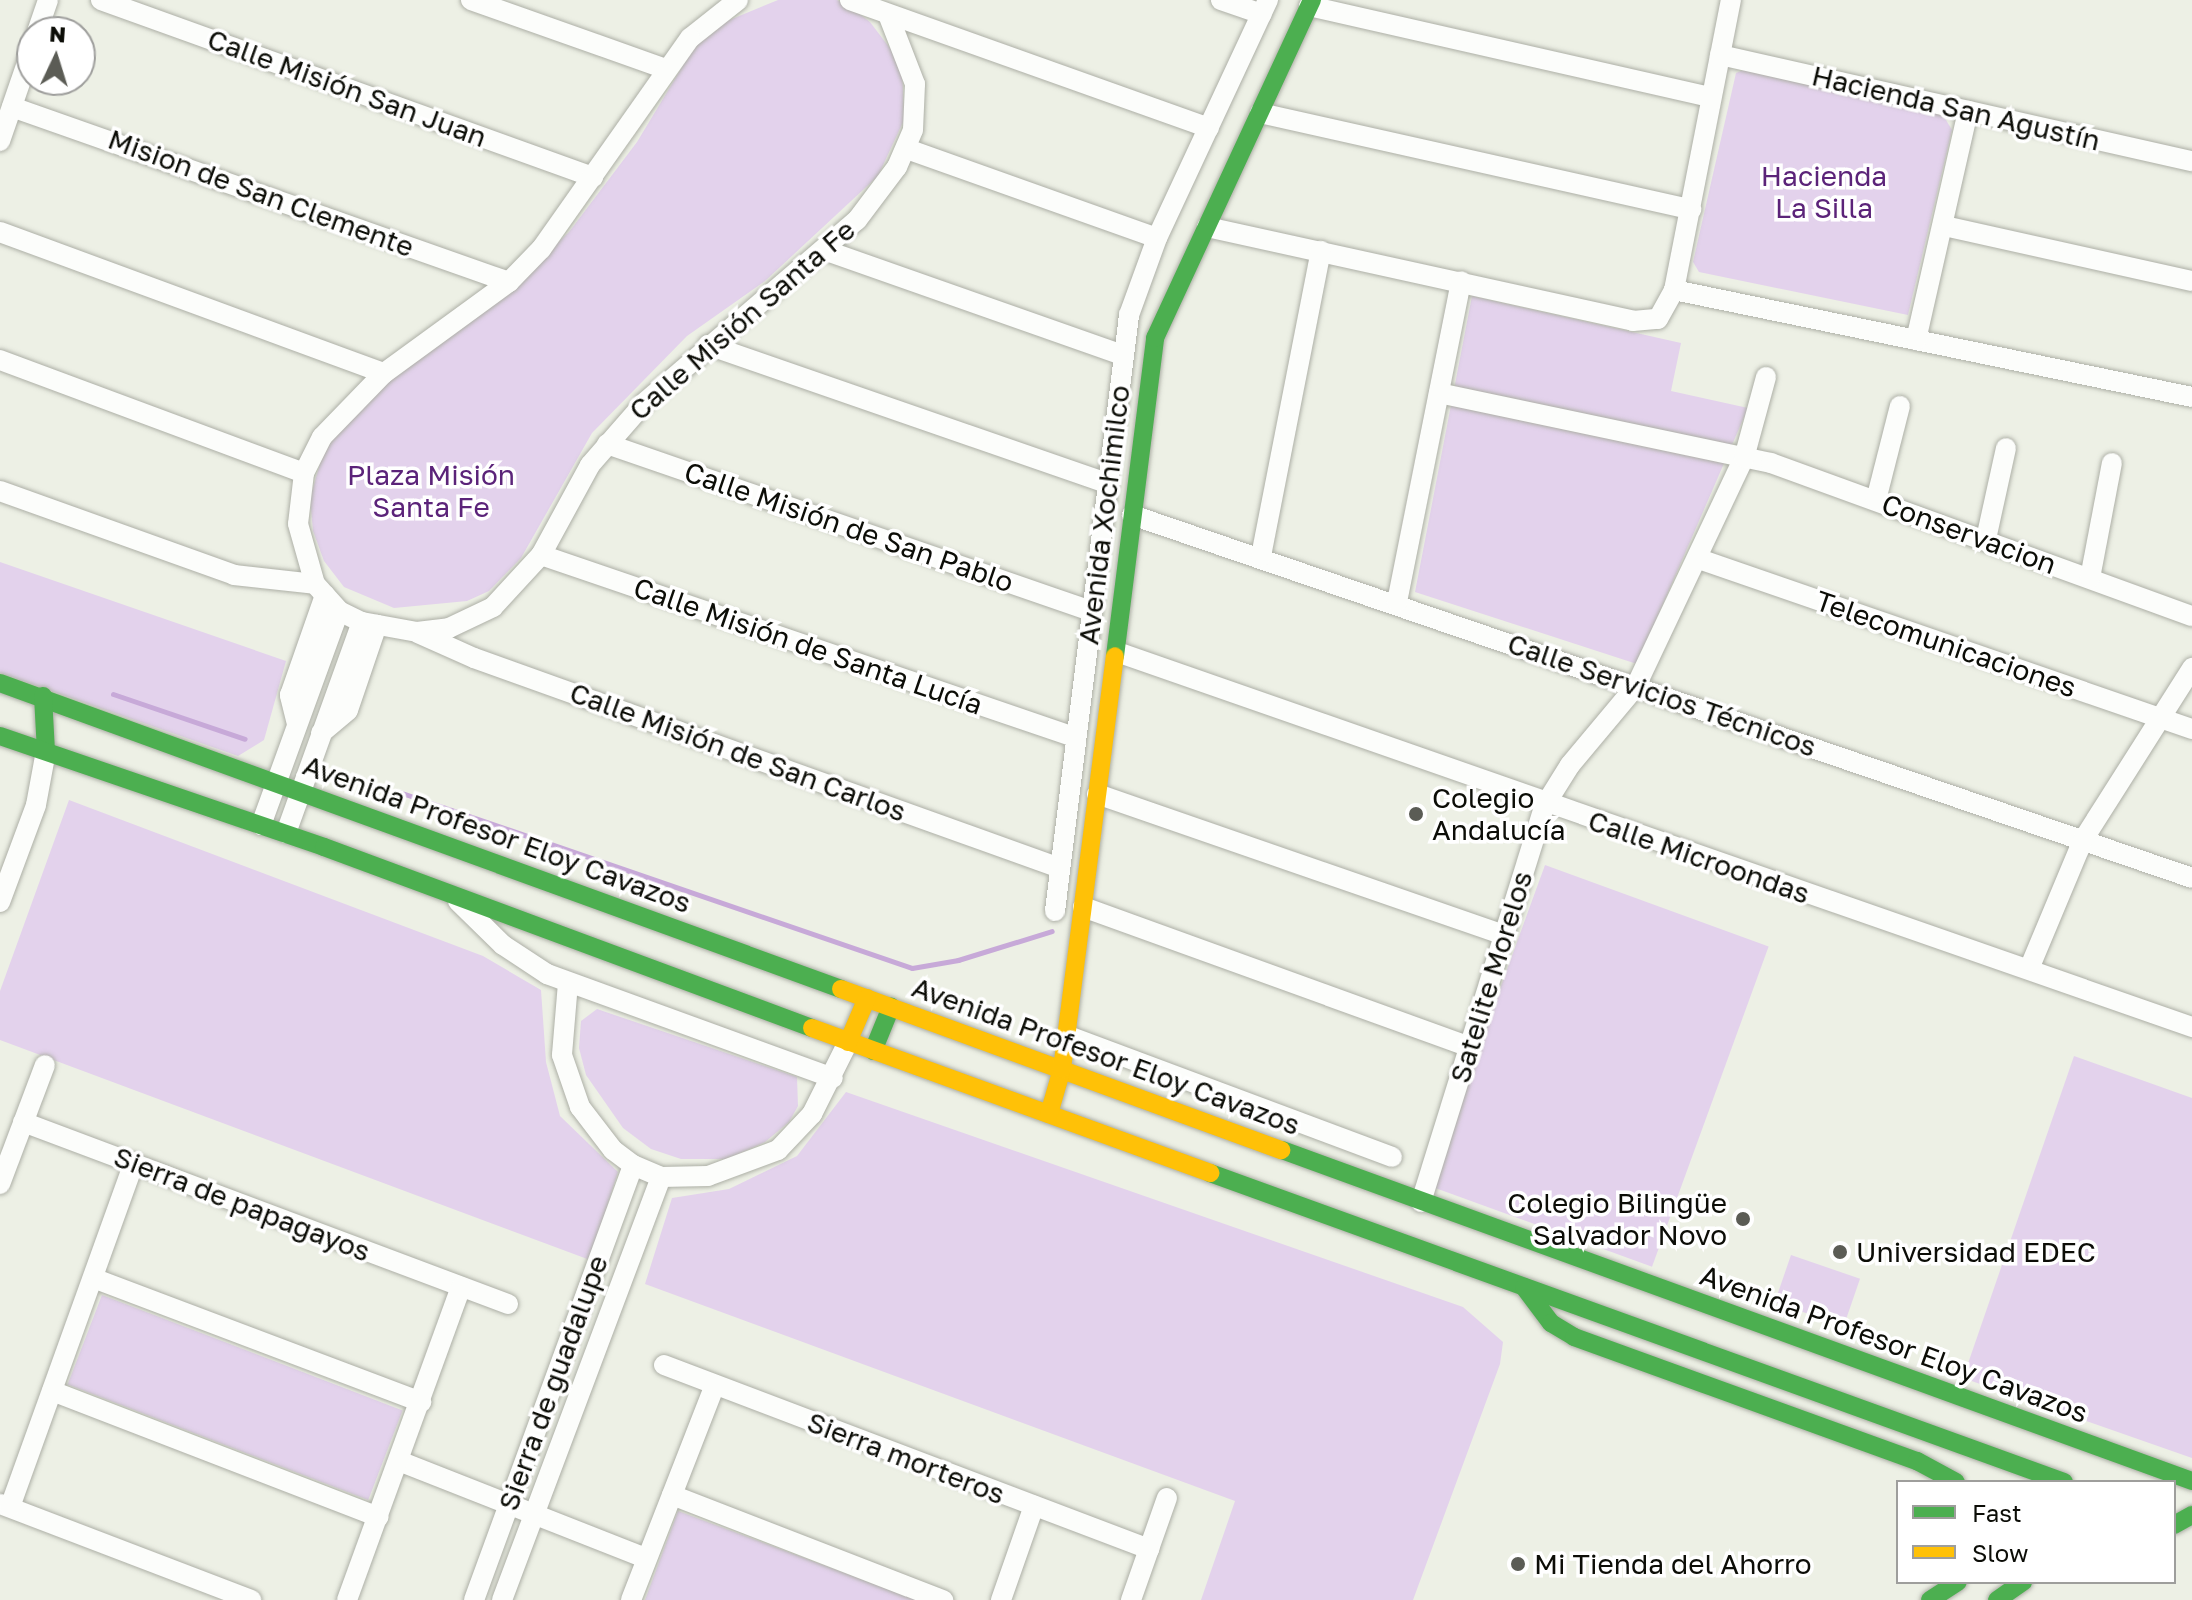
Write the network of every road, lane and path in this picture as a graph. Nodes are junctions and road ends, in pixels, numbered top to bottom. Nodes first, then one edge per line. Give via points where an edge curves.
1 (101, 0) edge
2 (471, 0) edge
3 (738, 0) edge
4 (850, 0) edge
5 (1221, 0) edge
6 (1731, 0) edge
7 (1310, 3) edge
8 (1265, 7) edge
9 (889, 17) junction
10 (1720, 55) junction
11 (666, 69) junction
12 (16, 95) edge
13 (1710, 97) junction
14 (12, 107) junction
15 (1968, 111) junction
16 (1260, 113) junction
17 (1209, 128) junction
18 (0, 141) edge
19 (907, 149) junction
20 (2192, 161) edge
21 (593, 177) junction
22 (1691, 209) junction
23 (1944, 226) junction
24 (1207, 227) junction
25 (0, 232) edge
26 (1157, 238) junction
27 (827, 251) junction
28 (1321, 251) junction
29 (1461, 281) junction
30 (2192, 281) edge
31 (509, 282) junction
32 (1674, 290) junction
33 (1916, 340) junction
34 (708, 345) junction
35 (1123, 355) junction
36 (0, 360) edge
37 (384, 373) junction
38 (1766, 377) dead end
39 (1439, 393) junction
40 (2192, 397) edge
41 (1900, 406) dead end
42 (607, 444) junction
43 (2006, 448) dead end
44 (1744, 458) junction
45 (2112, 463) dead end
46 (304, 473) junction
47 (1109, 484) junction
48 (0, 491) edge
49 (1876, 500) junction
50 (1132, 515) junction
51 (1986, 539) junction
52 (541, 555) junction
53 (1261, 556) junction
54 (1699, 559) junction
55 (2090, 578) junction
56 (320, 590) junction
57 (1397, 602) junction
58 (339, 611) junction
59 (1091, 611) junction
60 (2192, 616) edge
61 (369, 624) junction
62 (417, 632) junction
63 (1117, 652) junction
64 (2192, 668) edge
65 (0, 683) edge
66 (1636, 686) junction
67 (43, 696) junction
68 (2160, 718) junction
69 (297, 724) junction
70 (2192, 729) edge
71 (0, 736) edge
72 (1074, 737) junction
73 (46, 751) junction
74 (74, 761) junction
75 (277, 784) junction
76 (41, 788) junction
77 (299, 792) junction
78 (1097, 794) junction
79 (1545, 805) junction
80 (261, 825) junction
81 (286, 833) junction
82 (2083, 840) junction
83 (1060, 868) junction
84 (2192, 878) edge
85 (450, 894) junction
86 (0, 902) edge
87 (1083, 907) junction
88 (1055, 911) dead end
89 (1505, 935) junction
90 (2029, 969) junction
91 (568, 983) junction
92 (867, 998) junction
93 (891, 1007) junction
94 (2192, 1027) edge
95 (1066, 1035) junction
96 (848, 1042) junction
97 (1470, 1047) junction
98 (873, 1051) junction
99 (45, 1065) dead end
100 (1062, 1069) junction
101 (833, 1078) junction
102 (1049, 1114) junction
103 (23, 1122) junction
104 (1392, 1157) dead end
105 (134, 1163) junction
106 (633, 1165) junction
107 (661, 1177) junction
108 (0, 1184) edge
109 (1421, 1202) junction
110 (93, 1278) junction
111 (461, 1287) junction
112 (1524, 1287) junction
113 (508, 1304) dead end
114 (664, 1365) dead end
115 (715, 1385) junction
116 (52, 1391) junction
117 (421, 1402) junction
118 (1861, 1441) junction
119 (1952, 1441) junction
120 (399, 1461) junction
121 (1951, 1480) edge
122 (2059, 1480) edge
123 (2192, 1481) edge
124 (672, 1495) junction
125 (1167, 1498) dead end
126 (508, 1505) junction
127 (5, 1506) edge
128 (1034, 1506) junction
129 (534, 1514) junction
130 (378, 1517) junction
131 (1149, 1549) junction
132 (645, 1558) junction
133 (2020, 1584) edge
134 (251, 1600) edge
135 (347, 1600) edge
136 (474, 1600) edge
137 (502, 1600) edge
138 (631, 1600) edge
139 (943, 1600) edge
140 (1001, 1600) edge
141 (1131, 1600) edge
142 (1997, 1600) edge

1 - 21 street, Calle Misión San Juan
2 - 11 street
3 - 11 street, Calle Misión Santa Fe via 700,28
4 - 9 street
5 - 8 street
6 - 10 street
7 - 13 street
7 - 16 main road, Avenida Xochimilco
8 - 17 street
9 - 17 street
9 - 19 street, Calle Misión Santa Fe via 915,84
10 - 13 street
10 - 15 street, Hacienda San Agustín
11 - 21 street, Calle Misión Santa Fe
12 - 14 street
13 - 22 street
14 - 18 street
14 - 31 street, Mision de San Clemente
15 - 20 street, Hacienda San Agustín
15 - 23 street
16 - 22 street
16 - 24 main road, Avenida Xochimilco
17 - 26 street
19 - 26 street
19 - 27 street, Calle Misión Santa Fe via 879,195
21 - 31 street, Calle Misión Santa Fe via 541,249
22 - 32 street
23 - 30 street
23 - 33 street
24 - 28 street
24 - 50 main road, Avenida Xochimilco via 1155,338
25 - 37 street
26 - 35 street via 1132,301
27 - 34 street, Calle Misión Santa Fe
27 - 35 street
28 - 29 street
28 - 53 street
29 - 32 street via 1633,321 1658,319
29 - 39 street
31 - 37 street, Calle Misión Santa Fe
32 - 33 street
33 - 40 street
34 - 42 street, Calle Misión Santa Fe
34 - 47 street
35 - 47 street
36 - 46 street
37 - 46 street, Calle Misión Santa Fe via 344,410
38 - 44 street, Satelite Morelos
39 - 44 street, Conservacion
39 - 57 street
41 - 49 street
42 - 52 street, Calle Misión Santa Fe via 568,501
42 - 59 street, Calle Misión de San Pablo
43 - 51 street
44 - 49 street, Conservacion
44 - 54 street, Satelite Morelos
45 - 55 street
46 - 56 street, Calle Misión Santa Fe via 298,524
47 - 59 street
48 - 56 street via 234,575
49 - 51 street, Conservacion
50 - 53 street, Calle Servicios Técnicos
50 - 63 main road, Avenida Xochimilco
51 - 55 street, Conservacion
52 - 62 street, Calle Misión Santa Fe via 493,607 449,628
52 - 72 street, Calle Misión de Santa Lucía
53 - 57 street, Calle Servicios Técnicos
54 - 66 street, Satelite Morelos
54 - 68 street, Telecomunicaciones
55 - 60 street, Conservacion
56 - 58 street, Calle Misión Santa Fe
56 - 69 street via 290,695
57 - 66 street, Calle Servicios Técnicos
58 - 61 street, Calle Misión Santa Fe
58 - 69 street
59 - 72 street
61 - 62 street, Calle Misión Santa Fe
61 - 77 street
62 - 83 street, Calle Misión de San Carlos via 474,658
63 - 78 main road, Avenida Xochimilco
63 - 79 street, Calle Microondas
64 - 68 street
65 - 67 main road, Avenida Profesor Eloy Cavazos
66 - 79 street, Satelite Morelos via 1570,765
66 - 82 street, Calle Servicios Técnicos
67 - 73 main road
67 - 75 main road, Avenida Profesor Eloy Cavazos
68 - 70 street, Telecomunicaciones
68 - 82 street
69 - 75 street
71 - 73 main road
72 - 83 street
73 - 74 main road
73 - 76 street
74 - 76 street
74 - 80 main road
75 - 77 main road, Avenida Profesor Eloy Cavazos
75 - 80 street
76 - 86 street
77 - 81 street
77 - 92 main road, Avenida Profesor Eloy Cavazos
78 - 87 main road, Avenida Xochimilco
78 - 89 street
79 - 89 street, Satelite Morelos
79 - 90 street, Calle Microondas
80 - 81 main road
81 - 85 main road
82 - 84 street, Calle Servicios Técnicos
82 - 90 street
83 - 88 street
85 - 91 street via 503,945
85 - 96 main road
87 - 95 main road, Avenida Xochimilco
87 - 97 street
89 - 97 street, Satelite Morelos
90 - 94 street, Calle Microondas
91 - 101 street
91 - 106 street via 562,1055 568,1082 595,1131
92 - 93 main road, Avenida Profesor Eloy Cavazos
92 - 96 main road
93 - 98 main road
93 - 100 main road, Avenida Profesor Eloy Cavazos
95 - 100 main road, Avenida Xochimilco
95 - 104 street
96 - 98 main road
96 - 101 street
97 - 109 street, Satelite Morelos
98 - 102 main road
99 - 103 street
100 - 102 main road, Avenida Xochimilco
100 - 109 main road, Avenida Profesor Eloy Cavazos
101 - 107 street via 812,1114 778,1150 708,1176
102 - 112 main road
103 - 105 street, Sierra de papagayos
103 - 108 street
105 - 110 street
105 - 111 street, Sierra de papagayos
106 - 107 street
106 - 126 street, Sierra de guadalupe
107 - 129 street, Sierra de guadalupe
109 - 123 main road, Avenida Profesor Eloy Cavazos
110 - 116 street
110 - 117 street
111 - 113 street, Sierra de papagayos
111 - 117 street
112 - 118 main road via 1551,1323 1574,1337
112 - 119 main road
114 - 115 street, Sierra morteros
115 - 124 street
115 - 128 street, Sierra morteros
116 - 127 street
116 - 130 street
117 - 120 street
118 - 119 main road
118 - 121 main road
119 - 122 main road
120 - 126 street
120 - 130 street
124 - 132 street
124 - 139 street
125 - 131 street
126 - 129 street
126 - 136 street, Sierra de guadalupe
127 - 134 street
128 - 131 street, Sierra morteros
128 - 140 street
129 - 132 street
129 - 137 street, Sierra de guadalupe
130 - 135 street
131 - 141 street
132 - 138 street
133 - 142 main road

